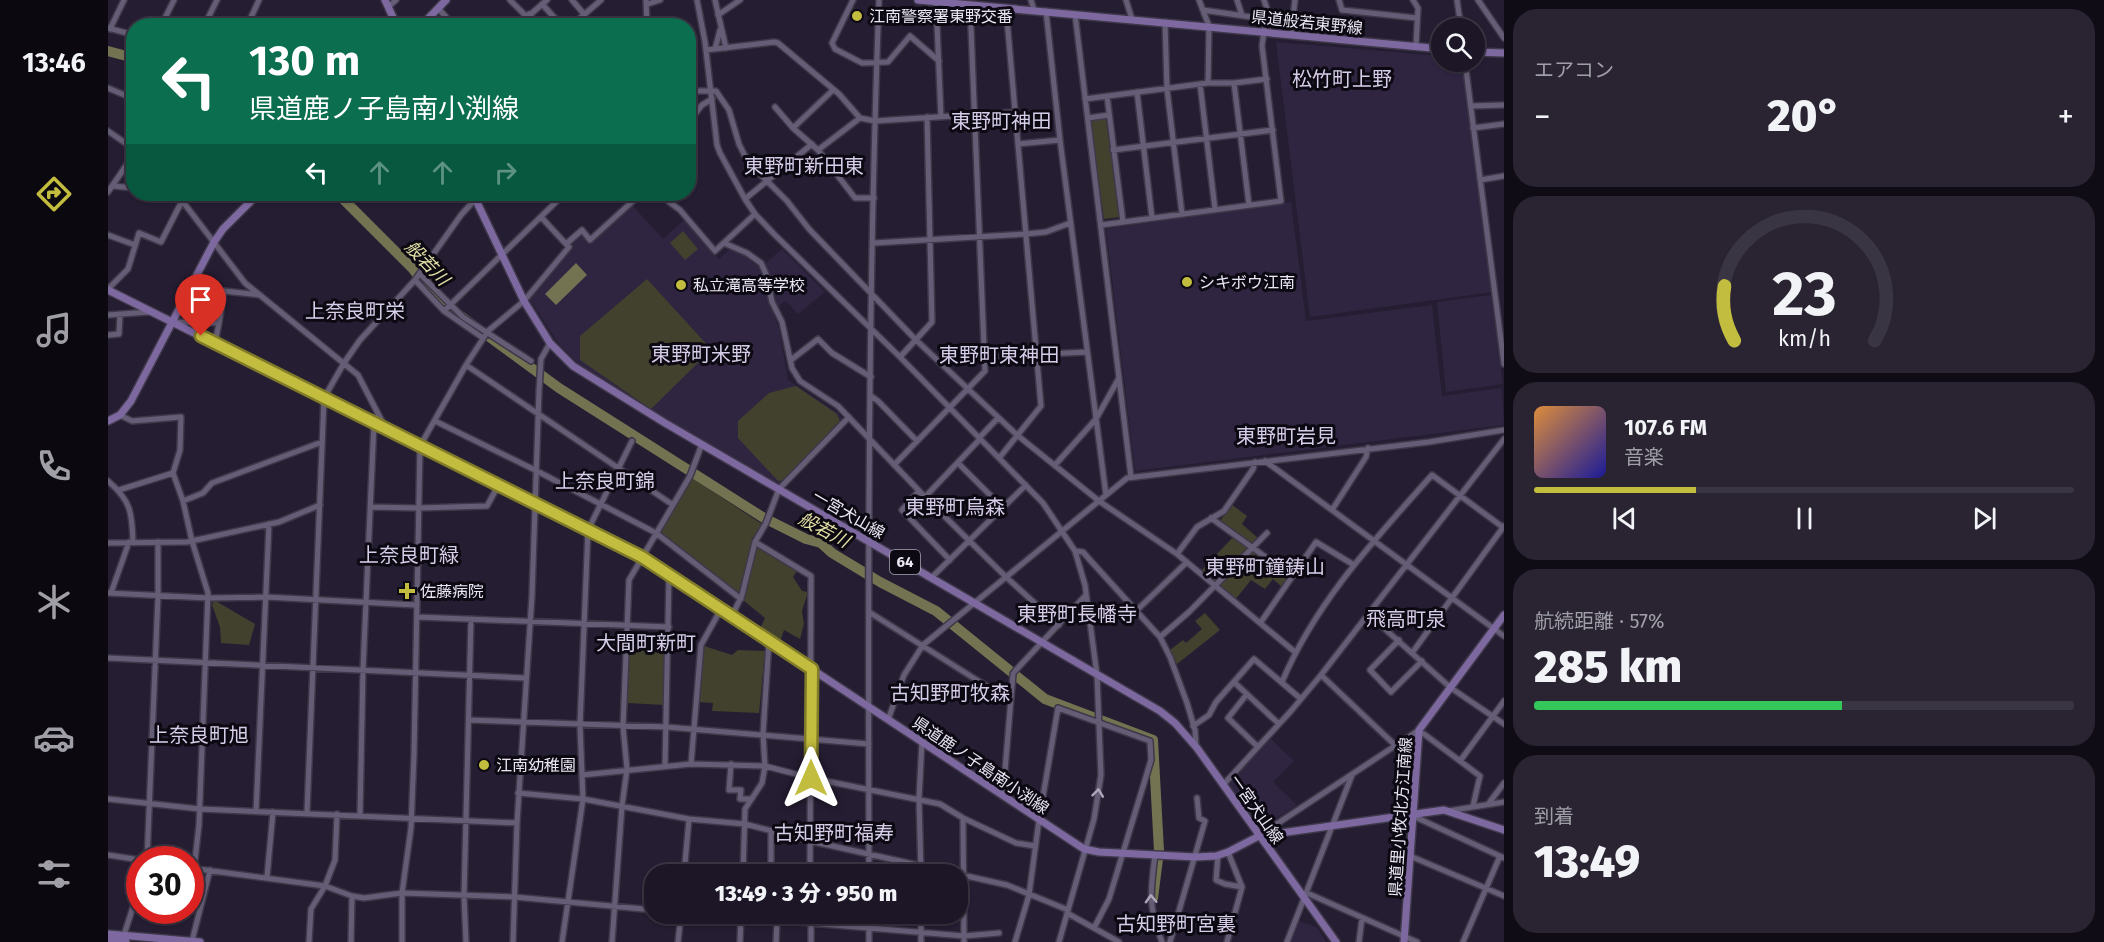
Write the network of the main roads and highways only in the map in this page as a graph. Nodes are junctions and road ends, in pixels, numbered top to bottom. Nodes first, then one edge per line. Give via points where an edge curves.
1 (446, 0) edge
2 (918, 0) edge
3 (936, 2) edge
4 (387, 4) edge
5 (1001, 5) edge
6 (393, 18) edge
7 (429, 18) edge
8 (1431, 48) edge
9 (1485, 53) edge
10 (1504, 54) edge
11 (249, 201) edge
12 (479, 201) edge
13 (108, 289) edge
14 (172, 322) junction
15 (108, 422) edge
16 (1504, 615) edge
17 (1413, 815) junction
18 (1504, 830) edge
19 (1259, 836) junction
20 (108, 934) edge
21 (1405, 939) edge
22 (108, 940) edge
23 (123, 940) edge
24 (192, 941) edge
25 (200, 942) edge
26 (1336, 942) edge

1 - 7 main road
2 - 3 main road, 県道般若東野線
3 - 5 main road, 県道般若東野線
4 - 6 main road
5 - 8 main road, 県道般若東野線
9 - 10 main road
11 - 14 main road via 214,242
12 - 19 main road, 一宮犬山線 / 64 via 524,301 550,343 573,366 1160,711 1197,748
13 - 14 main road, 県道鹿ノ子島南小渕線
14 - 15 main road via 131,400 120,415
14 - 19 main road, 県道鹿ノ子島南小渕線 via 642,557 1084,849 1195,857 1228,852
16 - 17 main road, 県道里小牧北方江南線 via 1419,731
17 - 18 main road, 県道鹿ノ子島南小渕線 via 1448,811
17 - 19 main road, 県道鹿ノ子島南小渕線
17 - 21 main road, 県道里小牧北方江南線
19 - 26 main road, 一宮犬山線 / 64
20 - 23 main road
22 - 23 main road
23 - 24 main road
24 - 25 main road

